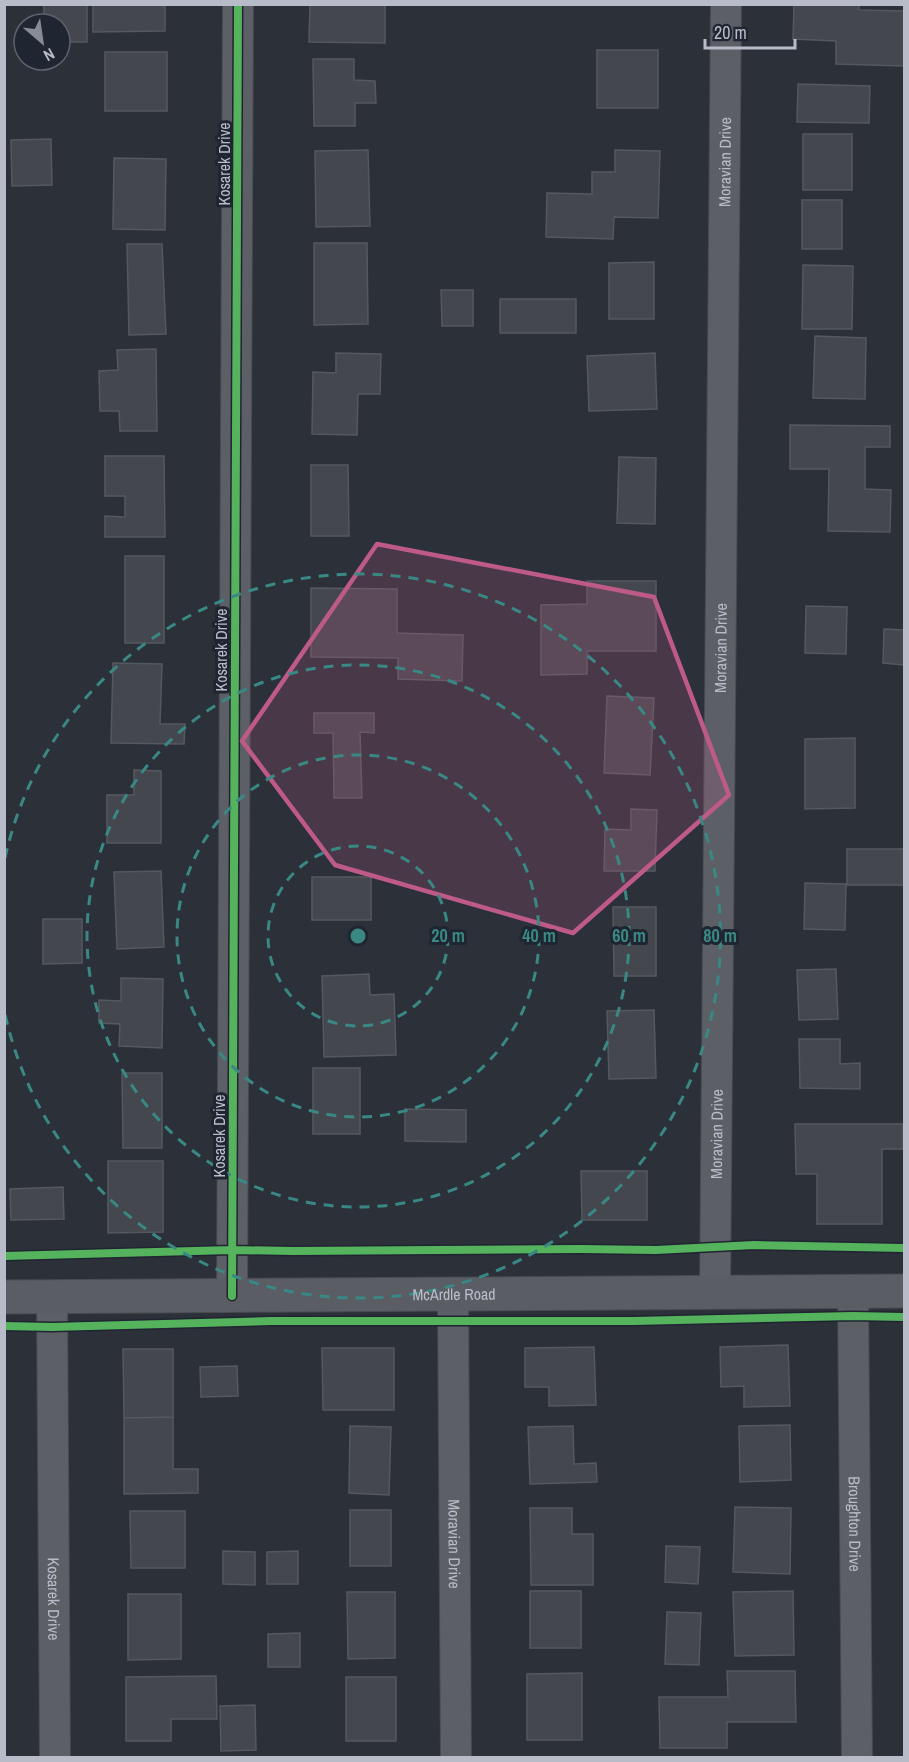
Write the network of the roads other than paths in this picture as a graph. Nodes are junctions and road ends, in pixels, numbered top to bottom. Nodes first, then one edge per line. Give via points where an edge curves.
1 (238, 4) edge
2 (726, 4) edge
3 (853, 1292) junction
4 (904, 1292) edge
5 (715, 1293) junction
6 (453, 1294) junction
7 (232, 1296) junction
8 (4, 1297) edge
9 (52, 1297) junction
10 (55, 1758) edge
11 (456, 1758) edge
12 (857, 1758) edge

1 - 7 street, Kosarek Drive
2 - 5 street, Moravian Drive
3 - 4 main road, McArdle Road
3 - 5 main road, McArdle Road
3 - 12 street, Broughton Drive
5 - 6 main road, McArdle Road
6 - 7 main road, McArdle Road
6 - 11 street, Moravian Drive
7 - 9 main road, McArdle Road
8 - 9 main road, McArdle Road
9 - 10 street, Kosarek Drive

